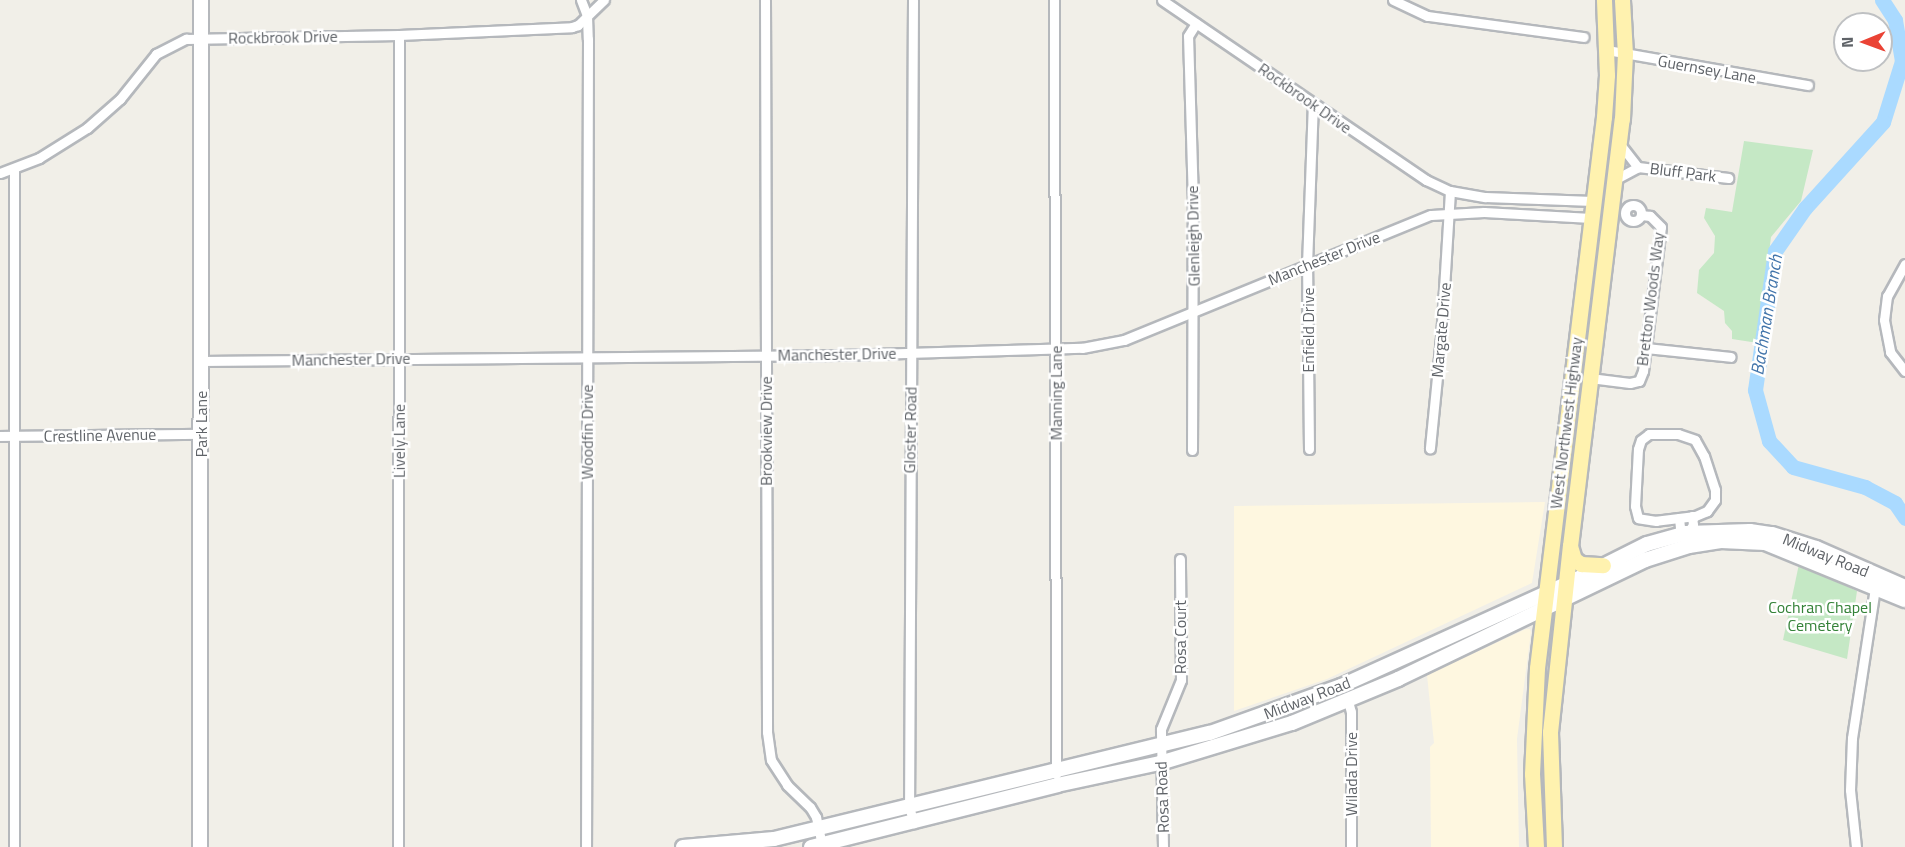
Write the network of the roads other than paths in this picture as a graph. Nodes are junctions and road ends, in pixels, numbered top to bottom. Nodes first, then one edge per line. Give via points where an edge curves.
1 (201, 0) edge
2 (580, 0) edge
3 (604, 0) edge
4 (765, 0) edge
5 (913, 0) edge
6 (1054, 0) edge
7 (1162, 0) edge
8 (1394, 0) edge
9 (1604, 0) edge
10 (1622, 0) edge
11 (587, 16) junction
12 (1196, 23) junction
13 (399, 35) junction
14 (1584, 37) dead end
15 (201, 38) junction
16 (1607, 50) junction
17 (1626, 54) junction
18 (1808, 85) dead end
19 (1313, 103) junction
20 (1619, 142) junction
21 (1638, 167) junction
22 (14, 169) junction
23 (0, 173) edge
24 (1728, 178) dead end
25 (1614, 180) junction
26 (1450, 191) junction
27 (1593, 201) junction
28 (1448, 212) junction
29 (1618, 212) junction
30 (1591, 218) junction
31 (1905, 264) edge
32 (1307, 265) junction
33 (1193, 312) junction
34 (1646, 348) junction
35 (1056, 350) junction
36 (912, 353) junction
37 (765, 355) junction
38 (587, 357) junction
39 (1731, 357) dead end
40 (399, 358) junction
41 (201, 361) junction
42 (1905, 371) edge
43 (1590, 378) junction
44 (201, 434) junction
45 (0, 436) edge
46 (14, 436) junction
47 (1430, 448) dead end
48 (1309, 449) dead end
49 (1192, 450) dead end
50 (1692, 516) junction
51 (1679, 518) junction
52 (1688, 539) junction
53 (1570, 546) junction
54 (1180, 560) dead end
55 (1603, 565) junction
56 (1877, 582) junction
57 (1565, 584) junction
58 (1905, 587) edge
59 (1546, 591) junction
60 (1563, 599) junction
61 (1905, 600) edge
62 (1544, 608) junction
63 (1425, 648) junction
64 (1432, 663) junction
65 (1341, 686) junction
66 (1348, 701) junction
67 (1161, 747) junction
68 (1160, 763) junction
69 (1056, 770) junction
70 (1532, 774) junction
71 (1057, 785) junction
72 (909, 807) junction
73 (914, 823) junction
74 (817, 826) junction
75 (1552, 826) junction
76 (737, 845) edge
77 (816, 846) edge
78 (14, 847) edge
79 (200, 847) edge
80 (398, 847) edge
81 (586, 847) edge
82 (683, 847) edge
83 (1163, 847) edge
84 (1351, 847) edge
85 (1536, 847) edge
86 (1554, 847) edge
87 (1565, 847) edge
88 (1856, 847) edge

1 - 15 main road, Park Lane
2 - 11 street
3 - 11 street, Rockbrook Drive
4 - 37 street, Brookview Drive
5 - 36 street, Gloster Road
6 - 35 street, Manning Lane
7 - 12 street, Rockbrook Drive
8 - 14 street via 1428,16
9 - 16 main road, West Northwest Highway
10 - 17 main road, West Northwest Highway
11 - 13 street, Rockbrook Drive via 572,27
11 - 38 street, Woodfin Drive
12 - 19 street, Rockbrook Drive
12 - 33 street, Glenleigh Drive via 1188,36
13 - 15 street, Rockbrook Drive
13 - 40 street, Lively Lane
15 - 22 street, Rockbrook Drive via 166,47 148,62 120,99 87,128
15 - 41 main road, Park Lane
16 - 17 street, Guernsey Lane
16 - 27 main road, West Northwest Highway via 1605,117
17 - 18 street, Guernsey Lane
17 - 20 main road, West Northwest Highway
19 - 26 street, Rockbrook Drive via 1426,180
19 - 32 street, Enfield Drive
20 - 21 street, Bluff Park
20 - 25 main road, West Northwest Highway
21 - 24 street, Bluff Park
21 - 25 street, Bluff Park
22 - 23 street, Rockbrook Drive
22 - 46 street
25 - 29 main road, West Northwest Highway
26 - 27 street, Rockbrook Drive via 1485,197
26 - 28 street
27 - 29 main road
27 - 30 main road, West Northwest Highway
28 - 30 street
28 - 32 street, Manchester Drive via 1409,223
28 - 47 street, Margate Drive
29 - 30 main road
29 - 34 street, Bretton Woods Way via 1634,221 1641,215 1650,216 1661,227
29 - 43 main road, West Northwest Highway
30 - 59 main road, West Northwest Highway
31 - 42 street via 1887,297 1884,320 1890,352
32 - 33 street, Manchester Drive
32 - 48 street, Enfield Drive
33 - 35 street, Manchester Drive via 1124,340
33 - 49 street, Glenleigh Drive
34 - 39 street
34 - 43 street, Bretton Woods Way via 1640,381
35 - 36 street, Manchester Drive
35 - 69 street, Manning Lane
36 - 37 street, Manchester Drive
36 - 72 street, Gloster Road
37 - 38 street, Manchester Drive
37 - 74 street, Brookview Drive via 768,748 780,776 810,807
38 - 40 street, Manchester Drive
38 - 81 street, Woodfin Drive
40 - 41 street, Manchester Drive
40 - 80 street, Lively Lane
41 - 44 main road, Park Lane
43 - 53 main road, West Northwest Highway
44 - 46 street, Crestline Avenue
44 - 79 main road, Park Lane
45 - 46 street, Crestline Avenue
46 - 78 street
50 - 51 street
50 - 51 street via 1707,511 1715,495 1700,446 1689,436 1649,434 1638,449 1635,513 1643,521
50 - 52 street
51 - 52 street via 1680,528
52 - 55 main road, Midway Road via 1664,537
52 - 56 main road, Midway Road via 1765,543
52 - 60 main road, Midway Road
53 - 55 main road via 1574,559 1581,564
53 - 57 main road, West Northwest Highway
54 - 67 street, Rosa Court via 1181,680 1163,722
55 - 57 main road, Midway Road
56 - 58 main road, Midway Road
56 - 61 main road, Midway Road
56 - 88 street via 1852,738 1850,790
57 - 59 main road, Midway Road
57 - 60 main road, West Northwest Highway
59 - 62 main road, West Northwest Highway
59 - 63 main road, Midway Road
60 - 62 main road, Midway Road
60 - 75 main road, West Northwest Highway via 1550,732
62 - 64 main road, Midway Road
62 - 70 main road, West Northwest Highway via 1534,701
63 - 64 main road
63 - 65 main road, Midway Road
64 - 66 main road, Midway Road
65 - 66 main road
65 - 67 main road, Midway Road via 1257,718
66 - 68 main road, Midway Road via 1269,731
66 - 84 street, Wilada Drive
67 - 68 street, Rosa Road
67 - 69 main road, Midway Road
68 - 71 main road, Midway Road
68 - 83 street, Rosa Road
69 - 71 street, Manning Lane
69 - 72 main road, Midway Road
70 - 75 main road via 1540,779
70 - 85 main road, West Northwest Highway
71 - 73 main road, Midway Road
72 - 73 street, Gloster Road
72 - 74 main road, Midway Road
73 - 77 main road, Midway Road
74 - 76 main road, Midway Road
74 - 77 street, Brookview Drive
75 - 86 main road, West Northwest Highway
76 - 82 main road, Midway Road
86 - 87 street

